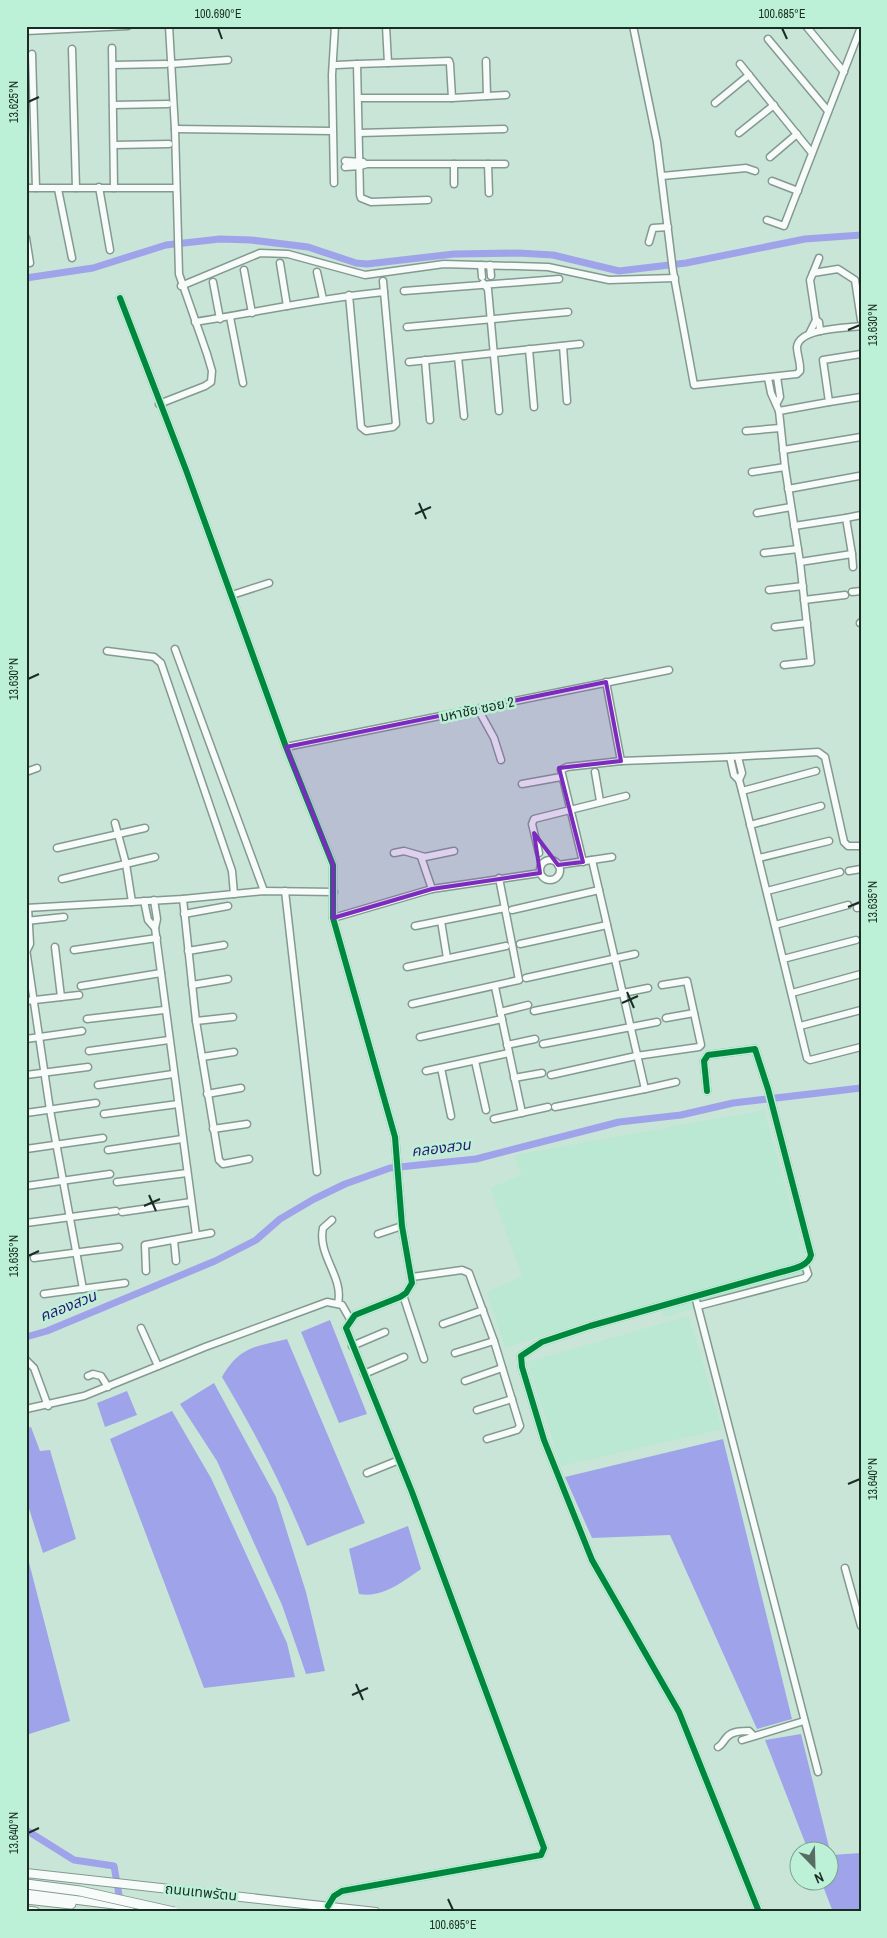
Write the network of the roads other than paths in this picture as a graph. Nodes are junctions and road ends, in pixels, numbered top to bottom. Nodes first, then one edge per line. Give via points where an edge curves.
1 (128, 26) edge
2 (169, 26) edge
3 (334, 26) edge
4 (386, 26) edge
5 (633, 26) edge
6 (806, 26) edge
7 (86, 27) edge
8 (860, 27) edge
9 (26, 31) edge
10 (768, 39) dead end
11 (112, 48) dead end
12 (72, 49) dead end
13 (32, 54) dead end
14 (228, 60) dead end
15 (486, 61) dead end
16 (388, 63) junction
17 (169, 64) junction
18 (358, 64) junction
19 (740, 64) dead end
20 (113, 65) junction
21 (338, 65) dead end
22 (844, 72) junction
23 (749, 75) junction
24 (506, 95) dead end
25 (487, 96) junction
26 (358, 98) junction
27 (452, 98) junction
28 (715, 103) dead end
29 (168, 104) dead end
30 (113, 105) junction
31 (774, 105) junction
32 (828, 111) junction
33 (175, 128) junction
34 (504, 129) dead end
35 (332, 131) junction
36 (359, 133) junction
37 (739, 133) dead end
38 (798, 134) junction
39 (170, 144) dead end
40 (114, 145) junction
41 (812, 153) junction
42 (770, 157) dead end
43 (362, 163) junction
44 (340, 164) junction
45 (454, 164) junction
46 (488, 164) junction
47 (505, 164) dead end
48 (755, 171) dead end
49 (662, 176) junction
50 (772, 181) dead end
51 (334, 183) dead end
52 (454, 184) dead end
53 (99, 187) junction
54 (26, 188) edge
55 (36, 188) junction
56 (76, 188) junction
57 (114, 188) junction
58 (176, 188) junction
59 (58, 189) junction
60 (798, 191) junction
61 (489, 193) dead end
62 (428, 200) dead end
63 (767, 220) dead end
64 (668, 227) junction
65 (26, 238) edge
66 (648, 242) dead end
67 (110, 250) dead end
68 (72, 258) dead end
69 (819, 258) dead end
70 (30, 263) dead end
71 (280, 263) dead end
72 (481, 265) junction
73 (490, 265) junction
74 (244, 270) dead end
75 (317, 272) dead end
76 (813, 273) junction
77 (674, 275) junction
78 (559, 279) dead end
79 (383, 281) dead end
80 (213, 282) dead end
81 (487, 282) junction
82 (181, 286) junction
83 (404, 291) dead end
84 (384, 292) junction
85 (349, 295) junction
86 (120, 298) dead end
87 (323, 299) junction
88 (287, 306) junction
89 (252, 312) junction
90 (568, 312) dead end
91 (230, 317) junction
92 (220, 318) junction
93 (491, 319) junction
94 (816, 320) junction
95 (861, 320) edge
96 (196, 322) junction
97 (861, 326) edge
98 (407, 327) dead end
99 (820, 331) junction
100 (809, 334) junction
101 (580, 344) dead end
102 (563, 346) junction
103 (529, 349) junction
104 (495, 353) junction
105 (861, 354) edge
106 (458, 356) junction
107 (425, 360) junction
108 (409, 362) dead end
109 (778, 377) junction
110 (768, 378) junction
111 (243, 383) dead end
112 (861, 397) edge
113 (567, 402) dead end
114 (829, 402) junction
115 (777, 403) junction
116 (159, 404) junction
117 (534, 407) dead end
118 (499, 411) dead end
119 (779, 411) junction
120 (464, 416) dead end
121 (430, 420) dead end
122 (780, 428) junction
123 (746, 432) dead end
124 (861, 437) edge
125 (783, 450) junction
126 (785, 467) junction
127 (752, 472) dead end
128 (860, 476) dead end
129 (788, 488) junction
130 (790, 507) junction
131 (757, 513) dead end
132 (861, 515) edge
133 (846, 518) junction
134 (794, 526) junction
135 (798, 549) junction
136 (764, 553) dead end
137 (852, 554) junction
138 (800, 562) junction
139 (854, 567) dead end
140 (269, 583) dead end
141 (803, 586) junction
142 (770, 590) dead end
143 (861, 591) edge
144 (232, 595) junction
145 (804, 600) junction
146 (807, 622) junction
147 (775, 627) dead end
148 (175, 649) dead end
149 (107, 651) dead end
150 (784, 665) dead end
151 (669, 670) dead end
152 (606, 682) junction
153 (478, 709) junction
154 (286, 747) junction
155 (730, 757) junction
156 (738, 757) junction
157 (500, 760) dead end
158 (621, 760) junction
159 (37, 768) dead end
160 (816, 771) dead end
161 (26, 772) edge
162 (594, 772) dead end
163 (561, 777) junction
164 (739, 780) junction
165 (522, 784) dead end
166 (742, 791) junction
167 (626, 796) dead end
168 (600, 801) junction
169 (821, 806) dead end
170 (570, 808) junction
171 (115, 823) dead end
172 (750, 825) junction
173 (145, 828) dead end
174 (118, 834) junction
175 (829, 841) dead end
176 (861, 846) edge
177 (57, 848) dead end
178 (454, 851) dead end
179 (394, 853) dead end
180 (539, 853) dead end
181 (155, 857) dead end
182 (421, 857) junction
183 (612, 857) dead end
184 (758, 858) junction
185 (592, 860) junction
186 (583, 862) junction
187 (126, 864) junction
188 (558, 865) junction
189 (861, 869) edge
190 (849, 871) dead end
191 (840, 872) dead end
192 (540, 873) junction
193 (499, 878) junction
194 (62, 879) dead end
195 (432, 889) junction
196 (600, 890) junction
197 (264, 891) junction
198 (285, 891) junction
199 (767, 891) junction
200 (334, 892) junction
201 (234, 894) junction
202 (183, 898) junction
203 (154, 900) junction
204 (144, 901) junction
205 (132, 902) junction
206 (228, 906) dead end
207 (848, 906) dead end
208 (27, 908) edge
209 (509, 909) junction
210 (184, 914) junction
211 (64, 917) dead end
212 (333, 918) junction
213 (28, 921) edge
214 (441, 921) junction
215 (607, 925) junction
216 (775, 925) junction
217 (415, 926) dead end
218 (155, 928) junction
219 (157, 938) junction
220 (856, 940) dead end
221 (520, 944) dead end
222 (224, 945) dead end
223 (506, 946) dead end
224 (55, 947) dead end
225 (26, 950) edge
226 (74, 950) dead end
227 (188, 951) junction
228 (635, 954) dead end
229 (448, 958) junction
230 (614, 958) junction
231 (783, 959) junction
232 (27, 965) edge
233 (407, 967) dead end
234 (161, 973) junction
235 (861, 974) edge
236 (526, 978) dead end
237 (228, 979) dead end
238 (192, 984) junction
239 (662, 985) dead end
240 (81, 986) dead end
241 (495, 987) junction
242 (648, 988) dead end
243 (621, 993) junction
244 (792, 993) junction
245 (79, 995) dead end
246 (61, 997) junction
247 (30, 1000) edge
248 (412, 1004) dead end
249 (528, 1005) dead end
250 (164, 1010) junction
251 (861, 1010) edge
252 (500, 1012) junction
253 (534, 1012) dead end
254 (694, 1013) junction
255 (233, 1017) dead end
256 (666, 1018) dead end
257 (87, 1019) dead end
258 (502, 1019) junction
259 (196, 1021) junction
260 (657, 1022) dead end
261 (800, 1026) junction
262 (629, 1028) junction
263 (82, 1032) dead end
264 (39, 1037) junction
265 (420, 1037) dead end
266 (26, 1039) edge
267 (535, 1039) dead end
268 (168, 1040) junction
269 (543, 1044) dead end
270 (507, 1046) junction
271 (861, 1047) edge
272 (89, 1051) dead end
273 (234, 1052) dead end
274 (509, 1053) junction
275 (636, 1056) junction
276 (202, 1057) junction
277 (475, 1061) junction
278 (88, 1068) dead end
279 (441, 1068) junction
280 (426, 1071) dead end
281 (44, 1073) junction
282 (542, 1073) dead end
283 (174, 1074) junction
284 (26, 1075) edge
285 (551, 1075) dead end
286 (514, 1078) junction
287 (676, 1082) dead end
288 (98, 1085) dead end
289 (241, 1088) dead end
290 (645, 1089) junction
291 (707, 1091) dead end
292 (207, 1094) junction
293 (96, 1103) dead end
294 (178, 1104) junction
295 (50, 1110) junction
296 (486, 1110) dead end
297 (26, 1112) edge
298 (522, 1113) junction
299 (104, 1114) dead end
300 (451, 1116) dead end
301 (494, 1119) dead end
302 (247, 1124) dead end
303 (213, 1129) junction
304 (104, 1138) dead end
305 (182, 1138) junction
306 (57, 1144) junction
307 (26, 1149) edge
308 (108, 1150) dead end
309 (249, 1158) dead end
310 (317, 1172) dead end
311 (187, 1173) junction
312 (110, 1174) dead end
313 (64, 1181) junction
314 (117, 1182) dead end
315 (26, 1186) edge
316 (191, 1202) junction
317 (71, 1216) junction
318 (332, 1220) dead end
319 (26, 1223) edge
320 (402, 1226) junction
321 (211, 1233) dead end
322 (378, 1234) dead end
323 (196, 1235) junction
324 (174, 1240) junction
325 (119, 1247) dead end
326 (76, 1252) junction
327 (34, 1258) dead end
328 (176, 1261) dead end
329 (805, 1265) junction
330 (146, 1271) dead end
331 (412, 1277) junction
332 (125, 1283) dead end
333 (83, 1289) junction
334 (44, 1294) dead end
335 (403, 1296) junction
336 (695, 1296) junction
337 (338, 1303) junction
338 (698, 1306) junction
339 (483, 1310) junction
340 (350, 1319) junction
341 (443, 1324) dead end
342 (140, 1328) dead end
343 (385, 1332) dead end
344 (494, 1341) junction
345 (352, 1346) junction
346 (455, 1353) dead end
347 (404, 1358) dead end
348 (26, 1360) edge
349 (424, 1360) dead end
350 (158, 1366) junction
351 (502, 1368) junction
352 (364, 1374) junction
353 (88, 1376) dead end
354 (465, 1381) dead end
355 (108, 1387) junction
356 (512, 1399) junction
357 (48, 1406) junction
358 (26, 1409) edge
359 (477, 1410) dead end
360 (487, 1439) dead end
361 (399, 1460) junction
362 (368, 1473) dead end
363 (845, 1568) dead end
364 (861, 1626) edge
365 (804, 1721) junction
366 (754, 1736) junction
367 (742, 1740) dead end
368 (718, 1747) dead end
369 (818, 1772) dead end
370 (26, 1872) edge
371 (26, 1884) edge
372 (26, 1893) edge
373 (26, 1899) edge
374 (328, 1906) junction
375 (26, 1911) edge
376 (36, 1912) edge
377 (135, 1912) edge
378 (174, 1912) edge
379 (180, 1912) edge
380 (376, 1912) edge
381 (759, 1912) edge

1 - 7 street
2 - 17 street
3 - 35 street
4 - 16 street
5 - 49 street via 646,80
6 - 22 street
7 - 9 street
8 - 22 street
10 - 32 street
11 - 20 street
12 - 56 street
13 - 55 street
14 - 17 street
15 - 25 street
16 - 18 street
16 - 27 street via 449,61 452,66
17 - 20 street
17 - 33 street
18 - 21 street
18 - 26 street
19 - 23 street
20 - 30 street
22 - 32 street
23 - 28 street
23 - 31 street
24 - 25 street
25 - 27 street
26 - 27 street
26 - 36 street
29 - 30 street
30 - 40 street
31 - 37 street
31 - 38 street
32 - 41 street
33 - 35 street
33 - 58 street
34 - 36 street
35 - 44 street
36 - 43 street
38 - 41 street
38 - 42 street
39 - 40 street
40 - 57 street
41 - 60 street
43 - 44 street
43 - 45 street
43 - 62 street via 360,195 365,201
44 - 51 street
45 - 46 street
45 - 52 street
46 - 47 street
46 - 61 street
48 - 49 street via 746,168
49 - 64 street
50 - 60 street
53 - 56 street
53 - 57 street
53 - 67 street
54 - 55 street
55 - 59 street
56 - 59 street
57 - 58 street
58 - 82 street
59 - 68 street
60 - 63 street via 784,226
64 - 66 street via 653,228
64 - 77 street
65 - 70 street
69 - 76 street
71 - 88 street
72 - 73 street
72 - 81 street
72 - 82 street via 444,264 364,275 288,254 266,252
73 - 77 street via 548,267 609,280
73 - 81 street
74 - 89 street
75 - 87 street
76 - 94 street via 810,280
76 - 95 street via 838,269 855,280
77 - 110 street via 694,385
78 - 81 street
79 - 84 street
80 - 92 street
81 - 83 street
81 - 93 street
82 - 96 street
84 - 85 street
84 - 85 street via 396,424 366,431 361,427
85 - 87 street
86 - 116 street
87 - 88 street
88 - 89 street
89 - 91 street
90 - 93 street
91 - 92 street
91 - 111 street
92 - 96 street
93 - 98 street
93 - 104 street
94 - 99 street
94 - 100 street
96 - 116 street via 212,372 211,382
97 - 99 street
99 - 100 street
100 - 109 street via 799,341 797,349 800,371
101 - 102 street
102 - 103 street
102 - 113 street
103 - 104 street
103 - 117 street
104 - 106 street
104 - 118 street
105 - 114 street via 823,360
106 - 107 street
106 - 120 street
107 - 108 street
107 - 121 street
109 - 110 street
109 - 115 street via 780,397
110 - 115 street
112 - 114 street
114 - 119 street
115 - 119 street
116 - 144 street
119 - 122 street
122 - 123 street
122 - 125 street
124 - 125 street
125 - 126 street
126 - 127 street
126 - 129 street
128 - 129 street
129 - 130 street
130 - 131 street
130 - 134 street
132 - 133 street
133 - 134 street
133 - 137 street
134 - 135 street
135 - 136 street
135 - 138 street
137 - 138 street
137 - 139 street
138 - 141 street
140 - 144 street
141 - 142 street
141 - 145 street
143 - 145 street
144 - 154 street
145 - 146 street
146 - 147 street
146 - 150 street via 811,662
148 - 197 street
149 - 201 street via 154,657 161,663 232,871
151 - 152 street, มหาชัย ซอย 2
152 - 153 street, มหาชัย ซอย 2
152 - 158 street
153 - 154 street, มหาชัย ซอย 2
153 - 157 street via 494,738
154 - 200 street via 330,858
155 - 156 street
155 - 158 street
155 - 164 street via 734,775
156 - 164 street via 742,773
156 - 176 street via 804,752 822,754 827,762 844,842 848,846
158 - 163 street via 567,767 561,770
159 - 161 street
160 - 166 street
162 - 168 street
163 - 165 street
163 - 170 street
164 - 166 street
166 - 172 street
167 - 168 street
168 - 170 street
169 - 172 street
170 - 180 street via 534,819 532,824
170 - 186 street
171 - 174 street
172 - 184 street
173 - 174 street
174 - 177 street
174 - 187 street
175 - 184 street
178 - 182 street
179 - 182 street via 404,851
181 - 187 street
182 - 195 street
183 - 185 street
184 - 199 street
185 - 186 street
185 - 196 street
186 - 188 street
187 - 194 street
187 - 205 street
188 - 192 street via 554,861 544,862
188 - 192 street via 558,875 552,880 545,879
189 - 190 street
191 - 199 street
192 - 193 street
193 - 195 street
193 - 209 street
195 - 212 street
196 - 209 street
196 - 215 street
197 - 198 street
197 - 201 street
198 - 200 street
198 - 310 street
199 - 216 street
200 - 212 street
201 - 202 street
202 - 203 street
202 - 210 street
203 - 204 street
203 - 218 street
204 - 205 street
204 - 218 street via 148,920
205 - 208 street
206 - 210 street
207 - 216 street
208 - 213 street
209 - 214 street
209 - 241 street via 519,980
210 - 227 street
211 - 213 street
212 - 320 street via 398,1155
213 - 225 street via 30,944
214 - 217 street
214 - 229 street
215 - 221 street
215 - 230 street
216 - 231 street
218 - 219 street
219 - 226 street
219 - 234 street
220 - 231 street
222 - 227 street
223 - 229 street
224 - 246 street
225 - 232 street
227 - 238 street
228 - 230 street
229 - 233 street
230 - 236 street
230 - 243 street
231 - 244 street
232 - 247 street
234 - 240 street
234 - 250 street
235 - 244 street
237 - 238 street
238 - 259 street
239 - 254 street via 687,981
241 - 248 street
241 - 252 street
242 - 243 street
243 - 253 street
243 - 262 street
244 - 261 street
245 - 246 street
246 - 247 street
247 - 264 street
249 - 252 street
250 - 257 street
250 - 268 street
251 - 261 street
252 - 258 street
254 - 256 street
254 - 275 street via 699,1047
255 - 259 street
258 - 265 street
258 - 270 street
259 - 276 street
260 - 262 street
261 - 271 street via 809,1060
262 - 269 street
262 - 275 street
263 - 264 street
264 - 266 street
264 - 281 street
267 - 270 street
268 - 272 street
268 - 283 street
270 - 274 street
273 - 276 street
274 - 277 street
274 - 286 street
275 - 285 street
275 - 290 street
276 - 292 street
277 - 279 street
277 - 296 street
278 - 281 street
279 - 280 street
279 - 300 street
281 - 284 street
281 - 295 street
282 - 286 street
283 - 288 street
283 - 294 street
286 - 298 street
287 - 290 street
289 - 292 street
290 - 298 street
291 - 329 street via 704,1061 708,1055 755,1049 811,1255
292 - 303 street
293 - 295 street
294 - 299 street
294 - 305 street
295 - 297 street
295 - 306 street
298 - 301 street
302 - 303 street
303 - 309 street via 220,1163
304 - 306 street
305 - 308 street
305 - 311 street
306 - 307 street
306 - 313 street
311 - 314 street
311 - 316 street
312 - 313 street
313 - 315 street
313 - 317 street
316 - 317 street
316 - 323 street
317 - 319 street
317 - 326 street
318 - 337 street via 323,1228 322,1245 338,1286
320 - 322 street
320 - 331 street
321 - 323 street
323 - 324 street
324 - 328 street
324 - 330 street via 146,1245
325 - 326 street
326 - 327 street
326 - 333 street
329 - 336 street
329 - 338 street via 808,1274 805,1278
331 - 335 street via 410,1288
331 - 339 street via 465,1270
332 - 333 street
333 - 334 street
335 - 340 street
335 - 349 street
336 - 338 street
336 - 381 street via 542,1342 521,1356 522,1367 544,1440 592,1560 679,1712
337 - 340 street
337 - 350 street via 327,1302
338 - 365 street
339 - 341 street
339 - 344 street
340 - 345 street via 346,1328
342 - 350 street
343 - 345 street
344 - 346 street
344 - 351 street
345 - 352 street
347 - 352 street
348 - 357 street via 34,1368
350 - 355 street
351 - 354 street
351 - 356 street
352 - 361 street
353 - 355 street via 101,1376
355 - 357 street
356 - 359 street
356 - 360 street via 519,1428
357 - 358 street
361 - 362 street
361 - 374 street via 544,1852 342,1891
363 - 364 street
365 - 366 street
365 - 369 street
366 - 367 street
366 - 368 street via 749,1731 733,1733
370 - 374 main road, ถนนเทพรัตน
371 - 378 highway, bridge via 80,1891
372 - 379 highway, ถนนเทพรัตน
373 - 377 highway
374 - 380 main road, ถนนเทพรัตน
375 - 376 highway

